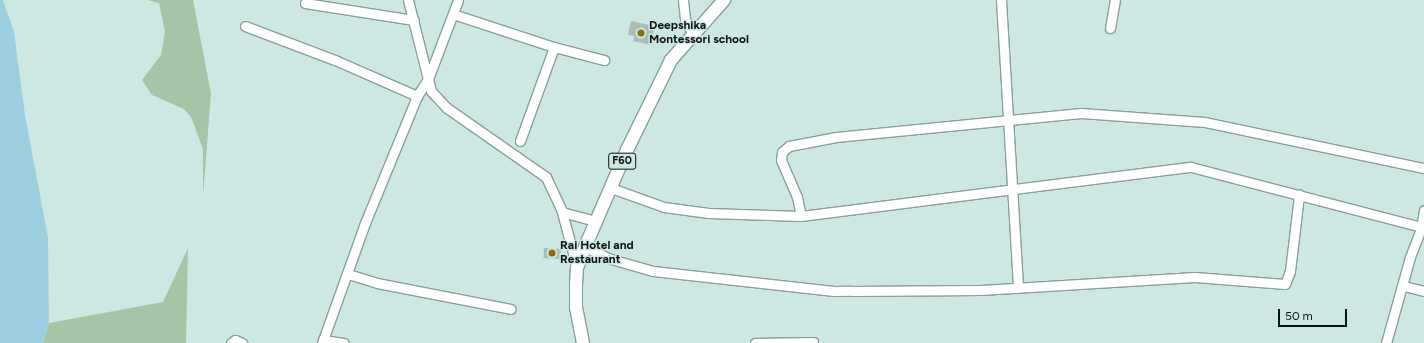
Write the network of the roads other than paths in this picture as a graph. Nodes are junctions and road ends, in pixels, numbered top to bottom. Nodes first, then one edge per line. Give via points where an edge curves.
1 (408, 0) edge
2 (458, 0) edge
3 (683, 0) edge
4 (724, 0) edge
5 (1001, 0) edge
6 (1115, 0) edge
7 (305, 3) dead end
8 (453, 14) junction
9 (414, 20) junction
10 (245, 26) dead end
11 (1110, 28) dead end
12 (693, 35) junction
13 (554, 47) junction
14 (604, 60) dead end
15 (428, 79) junction
16 (417, 96) junction
17 (1008, 122) junction
18 (520, 141) dead end
19 (1424, 168) edge
20 (610, 188) junction
21 (1011, 188) junction
22 (1299, 195) junction
23 (1424, 210) edge
24 (562, 212) junction
25 (801, 216) junction
26 (596, 221) junction
27 (1422, 227) junction
28 (585, 247) junction
29 (577, 268) junction
30 (348, 274) junction
31 (1404, 286) junction
32 (1018, 287) junction
33 (1424, 291) edge
34 (511, 309) dead end
35 (323, 342) edge
36 (813, 342) dead end
37 (230, 343) edge
38 (242, 343) edge
39 (344, 343) edge
40 (583, 343) edge
41 (755, 343) edge
42 (773, 343) edge
43 (1386, 343) edge

1 - 9 street
2 - 8 street
3 - 12 street via 685,19
4 - 12 main road, F60
5 - 17 street
6 - 11 street
7 - 9 street
8 - 13 street
8 - 15 street
9 - 15 street
10 - 16 street via 335,60
12 - 20 main road, F60 via 671,60
13 - 14 street
13 - 18 street
15 - 16 street
15 - 24 street via 431,91 447,108 546,177
16 - 30 street
17 - 19 street via 1082,113 1205,122
17 - 21 street
17 - 25 street via 836,137 789,146 782,152 781,160 798,198
20 - 25 street via 664,207 709,212
20 - 26 main road, F60
21 - 22 street via 1191,167
21 - 25 street
21 - 32 street
22 - 27 street
22 - 32 street via 1290,271 1285,284 1195,277
23 - 27 street
24 - 26 street
24 - 29 street
26 - 28 main road, F60
27 - 31 street
28 - 29 main road, F60
28 - 32 street via 611,259 653,271 777,286 834,291
29 - 40 main road, F60 via 576,308
30 - 34 street via 378,283
30 - 35 street
31 - 33 street
31 - 43 street
35 - 39 street
36 - 42 street
37 - 38 street via 235,340
41 - 42 street

